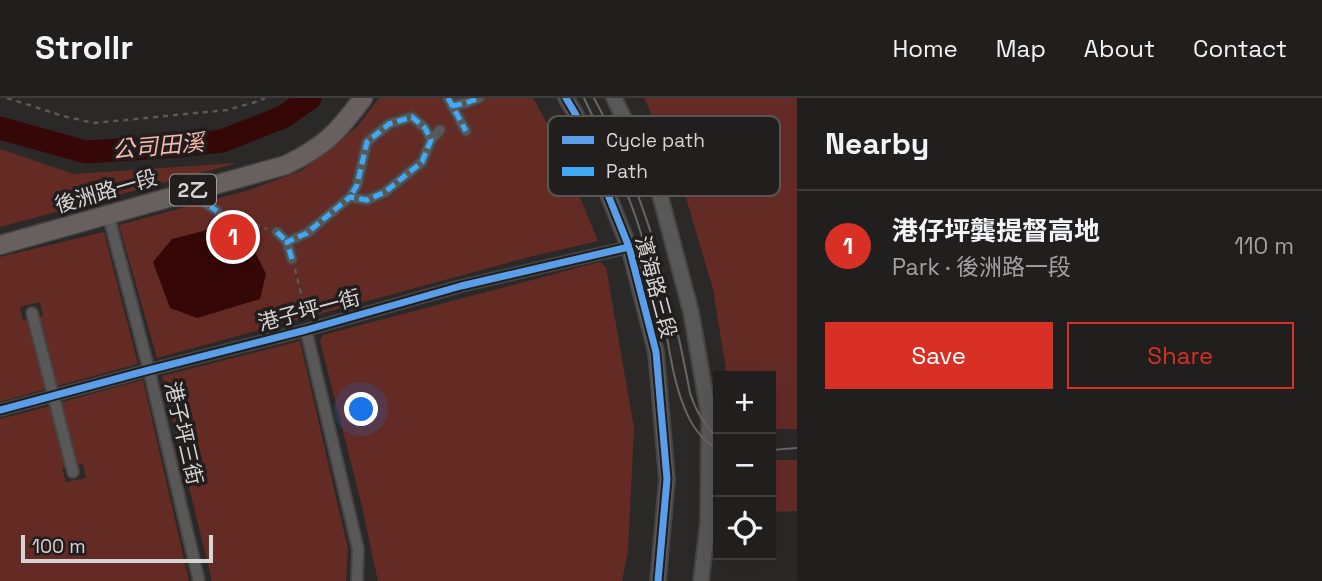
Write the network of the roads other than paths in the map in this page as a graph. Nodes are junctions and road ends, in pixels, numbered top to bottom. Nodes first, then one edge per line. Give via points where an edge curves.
1 (363, 98) edge
2 (479, 98) edge
3 (566, 98) edge
4 (614, 98) edge
5 (450, 102) edge
6 (576, 116) edge
7 (623, 116) edge
8 (440, 130) dead end
9 (466, 131) dead end
10 (431, 140) junction
11 (609, 196) edge
12 (660, 196) edge
13 (350, 197) junction
14 (198, 198) dead end
15 (217, 211) road end
16 (108, 214) junction
17 (276, 232) road end
18 (287, 242) junction
19 (0, 245) edge
20 (629, 247) junction
21 (292, 259) dead end
22 (32, 313) dead end
23 (307, 327) junction
24 (149, 370) junction
25 (54, 396) junction
26 (0, 410) edge
27 (73, 472) dead end
28 (199, 581) edge
29 (357, 581) edge
30 (658, 581) edge
31 (701, 581) edge

1 - 16 main road, 後洲路一段 / 2乙 via 332,137 308,154
2 - 5 street
3 - 6 street, 濱海路三段
4 - 7 street, 濱海路三段
5 - 9 street
8 - 10 street
10 - 13 street via 422,162 385,192 367,200
10 - 13 street via 412,117 388,124 367,142
11 - 20 street, 濱海路三段
12 - 31 street, 濱海路三段 via 691,313 709,416 708,522
13 - 18 street via 307,233
14 - 15 street
16 - 19 main road, 後洲路一段 / 2乙
16 - 24 street, 港子坪三街
17 - 18 street
18 - 21 street
20 - 23 street, 港子坪一街
20 - 30 street, 濱海路三段 via 656,352 667,478
22 - 25 street
23 - 24 street, 港子坪一街
23 - 29 street via 358,549
24 - 25 street, 港子坪一街
24 - 28 street, 港子坪三街
25 - 26 street, 港子坪一街
25 - 27 street

